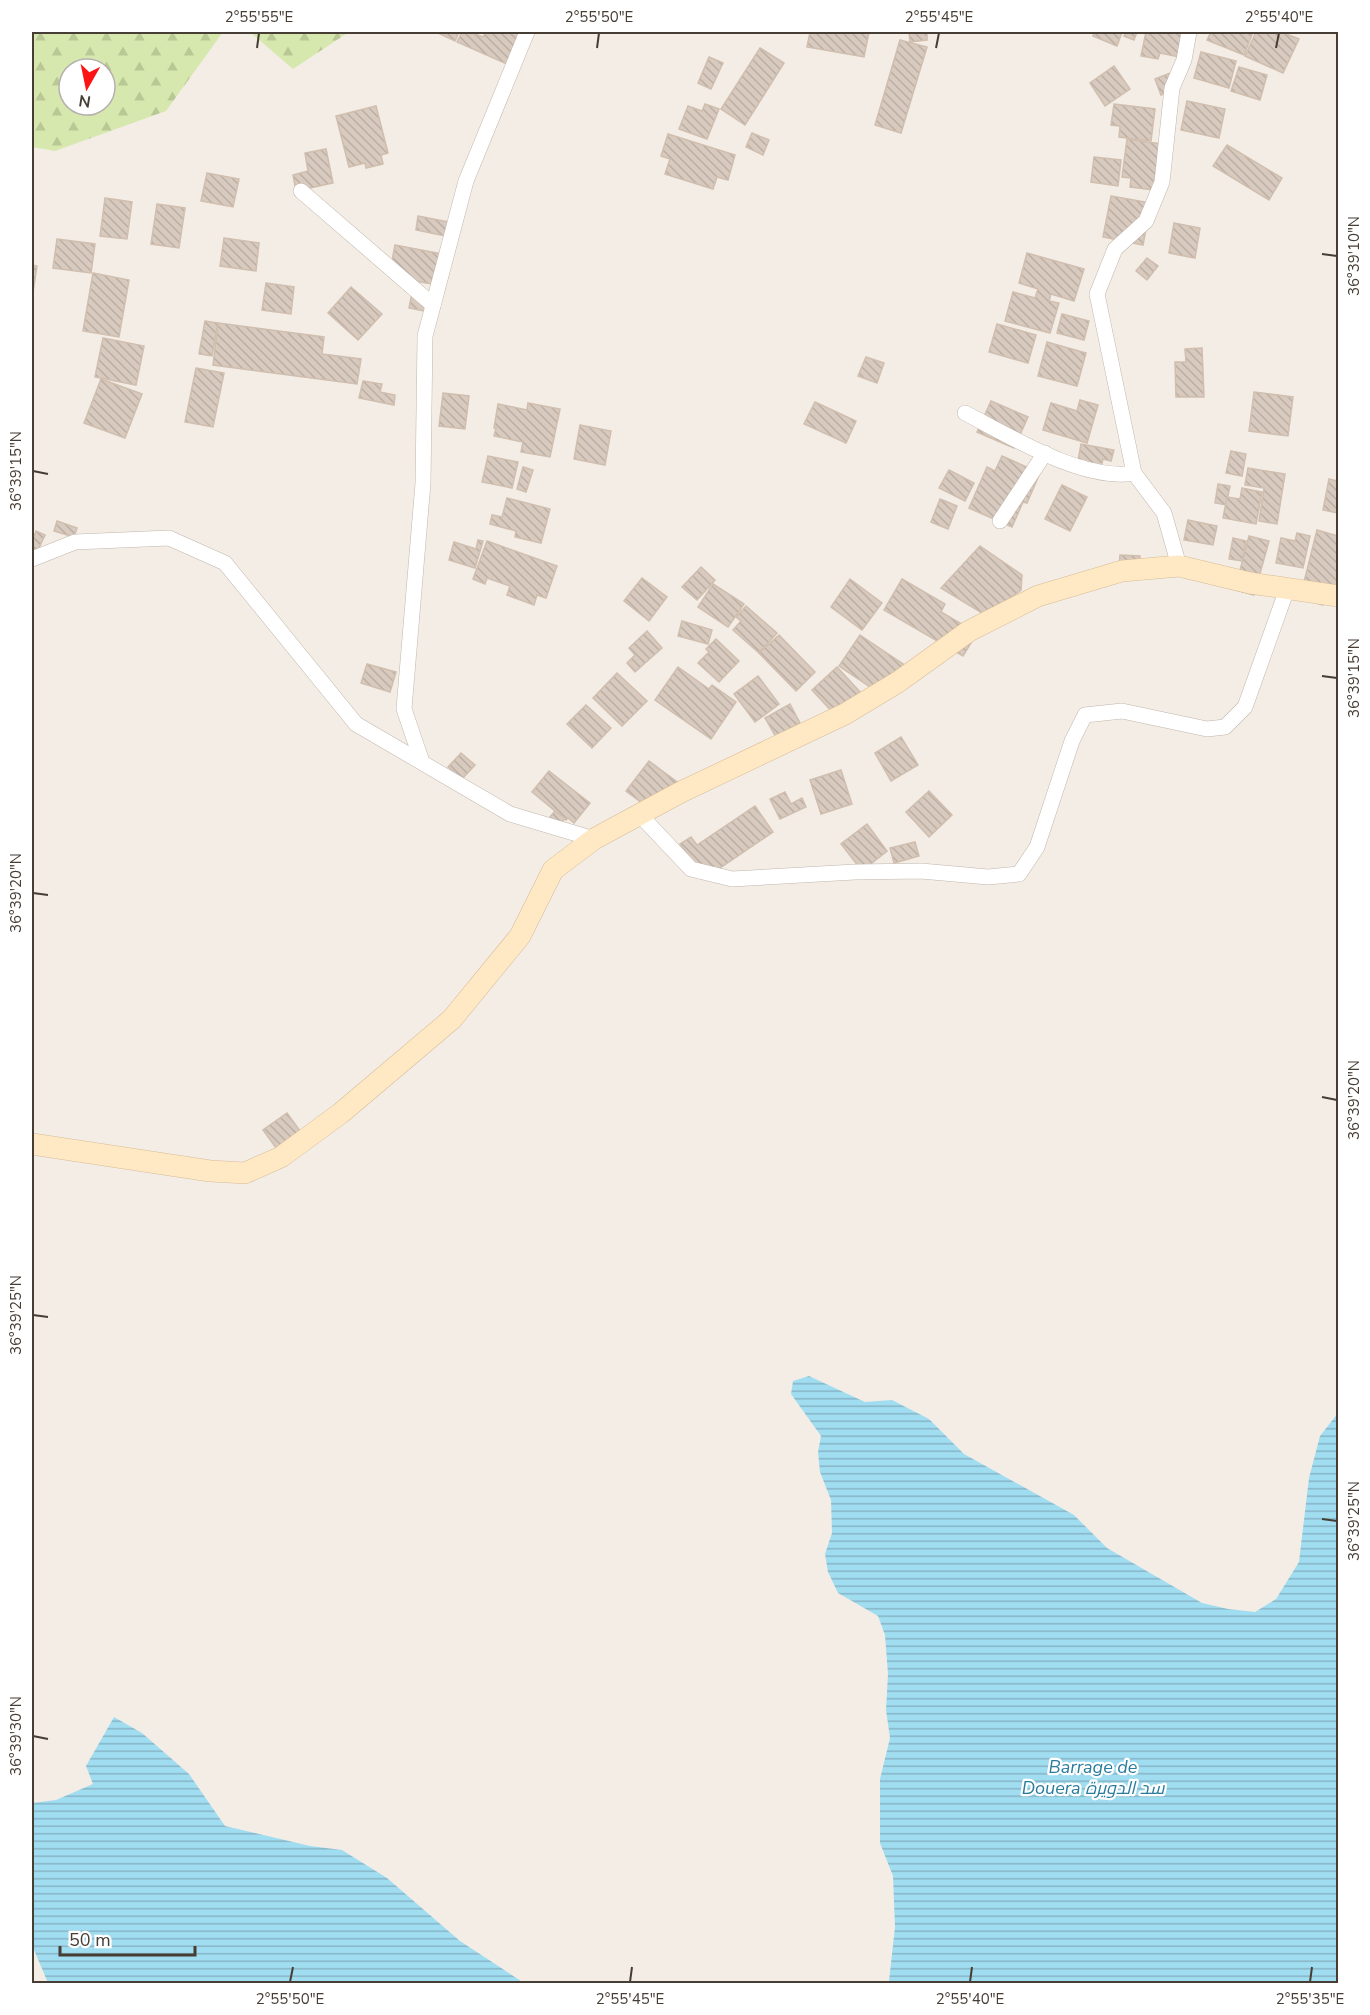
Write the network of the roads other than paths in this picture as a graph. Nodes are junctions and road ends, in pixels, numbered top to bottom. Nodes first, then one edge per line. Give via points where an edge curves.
1 (527, 32) edge
2 (1189, 32) edge
3 (301, 190) dead end
4 (433, 305) junction
5 (965, 413) dead end
6 (1045, 453) junction
7 (1134, 473) junction
8 (1000, 521) dead end
9 (32, 559) edge
10 (1179, 566) junction
11 (1287, 589) junction
12 (1338, 596) edge
13 (422, 762) junction
14 (640, 815) junction
15 (594, 839) junction
16 (32, 1144) edge

1 - 4 street via 466,181
2 - 7 street via 1184,60 1172,88 1161,182 1146,221 1115,249 1096,294
3 - 4 street
4 - 13 street via 425,336 423,483 404,709
5 - 6 street
6 - 7 street via 1088,471 1119,476
6 - 8 street
7 - 10 street via 1164,513
9 - 13 street via 75,542 169,538 225,563 356,724
10 - 11 street
10 - 14 street via 1122,571 1038,596 969,631 845,714
11 - 12 street
11 - 14 street via 1245,707 1225,727 1208,729 1122,711 1085,715 1072,741 1037,847 1019,874 988,877 921,871 855,872 732,879 691,869
13 - 15 street via 510,813
14 - 15 street
15 - 16 street via 554,870 520,936 452,1019 341,1113 281,1157 245,1173

